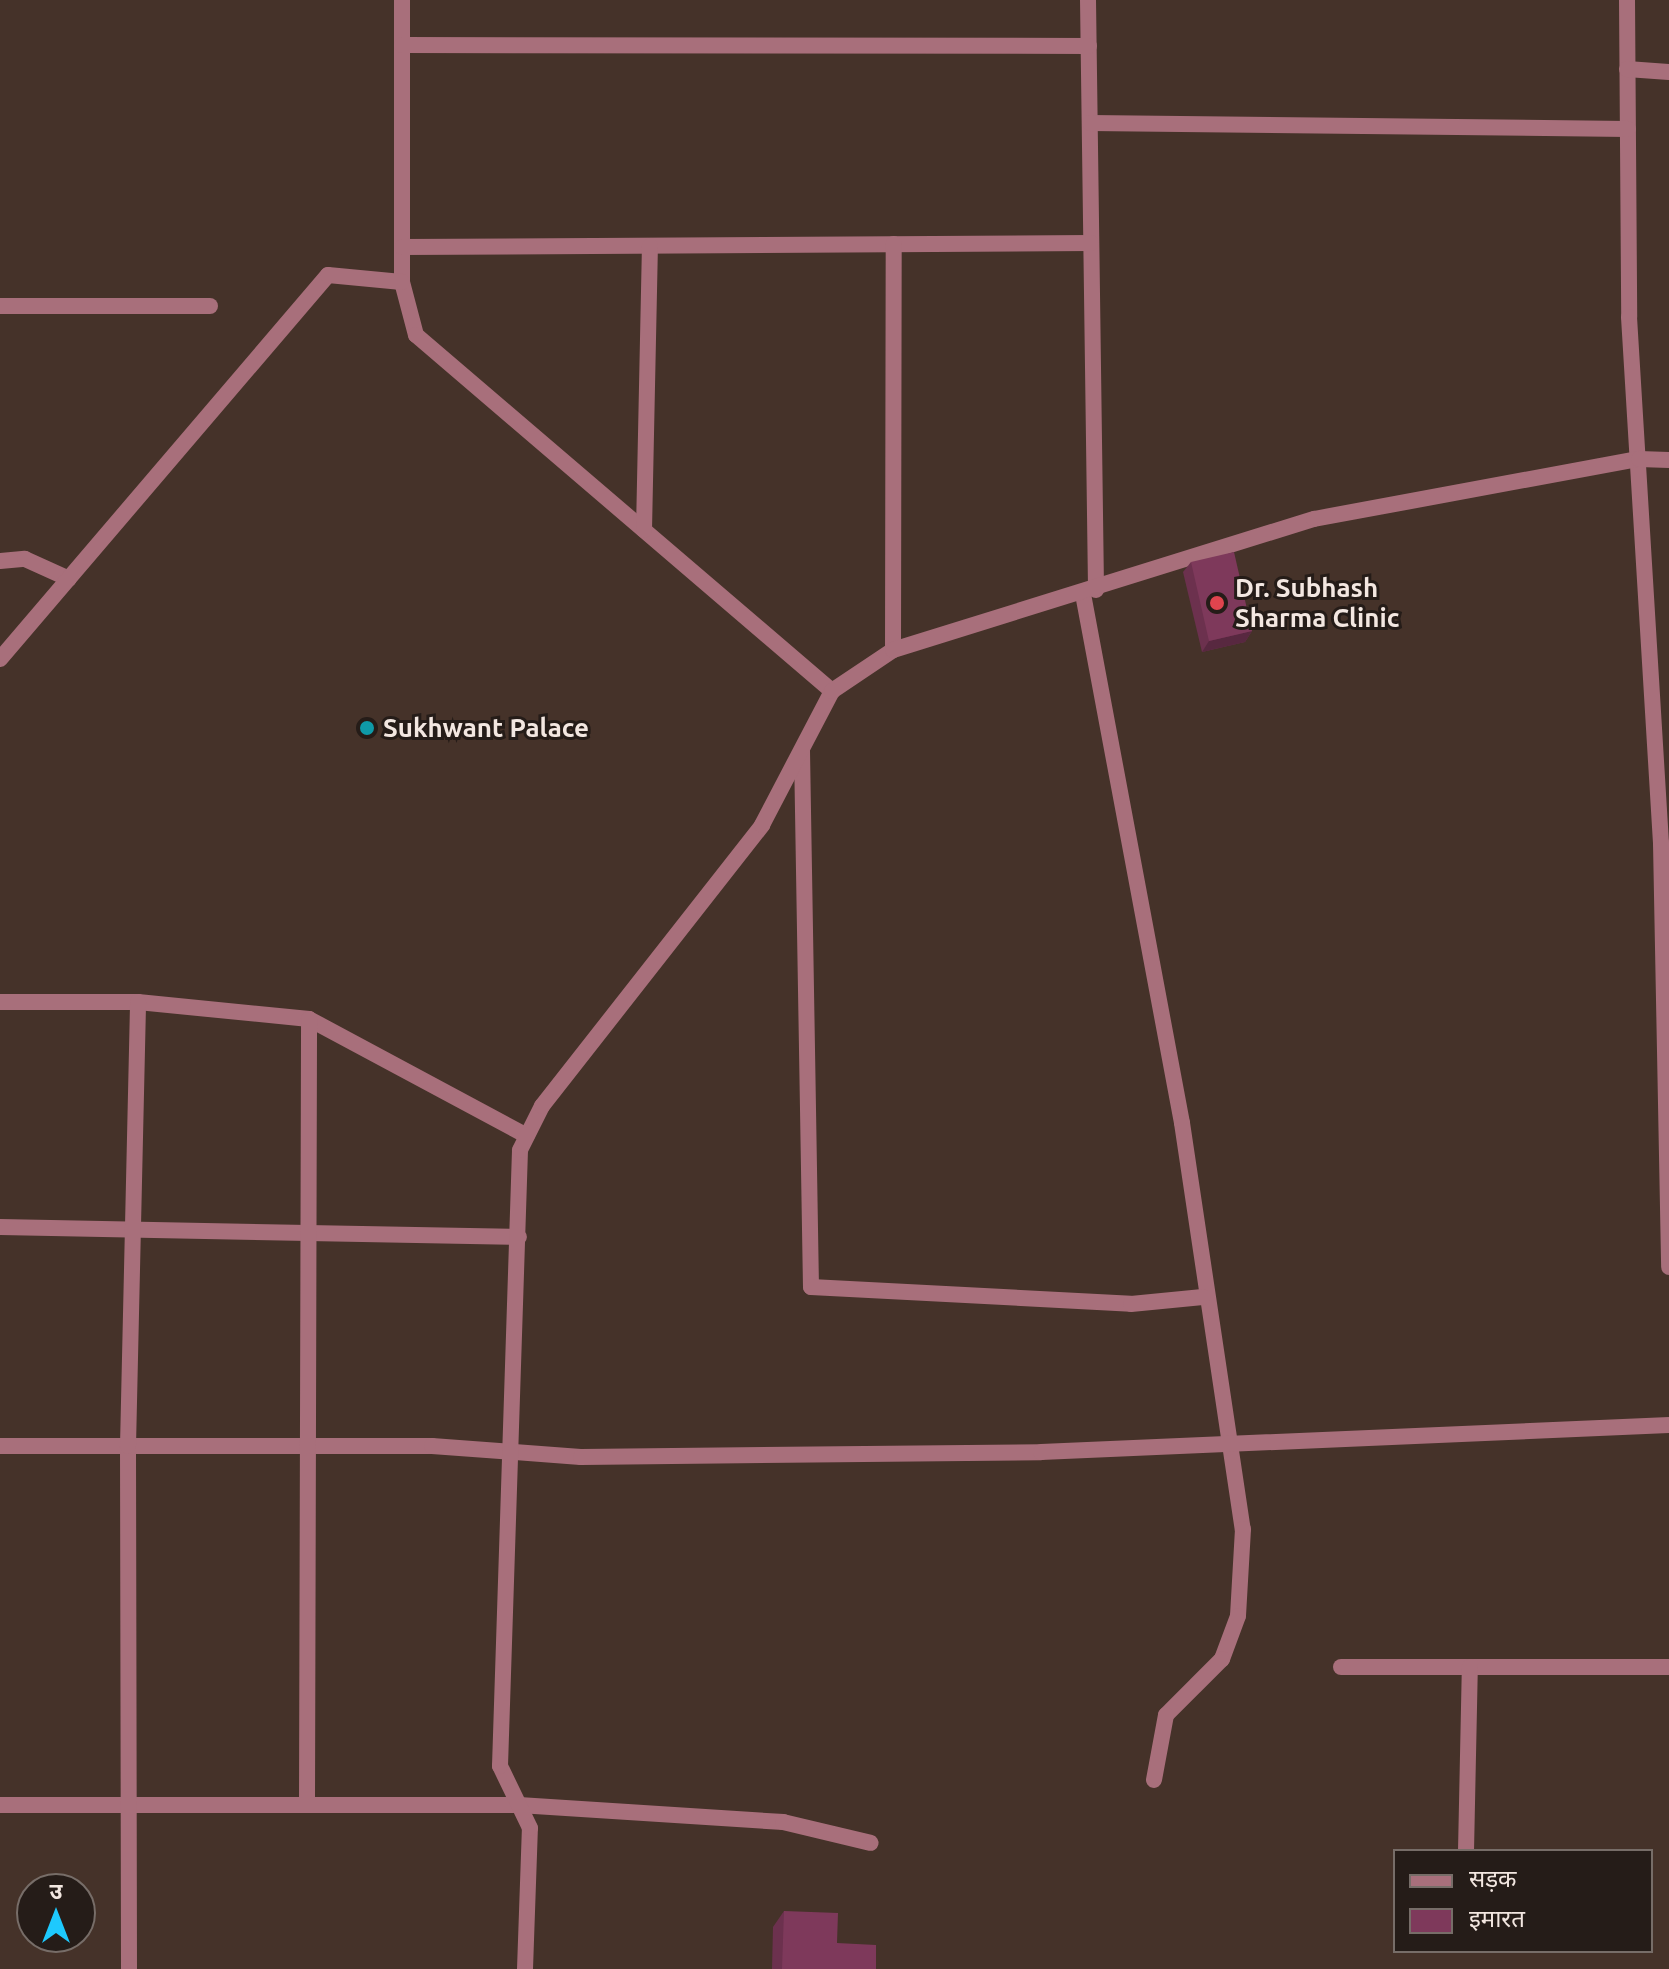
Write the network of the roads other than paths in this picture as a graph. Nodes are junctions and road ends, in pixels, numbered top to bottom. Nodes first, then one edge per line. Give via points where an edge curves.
1 (402, 0) edge
2 (1088, 0) edge
3 (1627, 0) edge
4 (402, 45) junction
5 (1089, 46) junction
6 (1627, 69) junction
7 (1669, 72) edge
8 (1090, 123) junction
9 (1628, 129) junction
10 (1091, 243) junction
11 (894, 244) junction
12 (650, 246) junction
13 (402, 247) junction
14 (402, 282) junction
15 (0, 306) edge
16 (210, 306) dead end
17 (1639, 459) junction
18 (1669, 460) edge
19 (644, 530) junction
20 (0, 561) edge
21 (69, 579) junction
22 (1089, 592) junction
23 (893, 650) junction
24 (0, 659) edge
25 (832, 691) junction
26 (802, 750) junction
27 (1666, 940) edge
28 (0, 1002) edge
29 (138, 1002) junction
30 (309, 1019) junction
31 (527, 1136) junction
32 (0, 1227) edge
33 (133, 1229) junction
34 (309, 1230) junction
35 (519, 1237) junction
36 (1669, 1267) edge
37 (1203, 1297) junction
38 (1669, 1425) edge
39 (1225, 1443) junction
40 (0, 1446) edge
41 (128, 1446) junction
42 (309, 1446) junction
43 (515, 1452) junction
44 (1341, 1667) dead end
45 (1470, 1667) junction
46 (1669, 1667) edge
47 (1154, 1780) dead end
48 (307, 1802) junction
49 (127, 1804) junction
50 (0, 1805) edge
51 (519, 1805) junction
52 (871, 1843) dead end
53 (1466, 1849) edge
54 (129, 1969) edge
55 (525, 1969) edge

1 - 4 street
2 - 5 street
3 - 6 street
4 - 5 street
4 - 13 street
5 - 8 street
6 - 7 street
6 - 9 street
8 - 9 street
8 - 10 street
9 - 17 street
10 - 11 street
10 - 22 street
11 - 12 street
11 - 23 street
12 - 13 street
12 - 19 street
13 - 14 street
14 - 19 street via 416,335
14 - 21 street via 328,275
15 - 16 street
17 - 18 street
17 - 22 street via 1314,519
17 - 27 street
19 - 25 street
20 - 21 street via 25,559
21 - 24 street
22 - 23 street
22 - 37 street via 1182,1123
23 - 25 street
25 - 26 street
26 - 31 street via 762,825 542,1106
26 - 37 street via 811,1287 1131,1304
27 - 36 street
28 - 29 street
29 - 30 street
29 - 33 street
30 - 31 street
30 - 34 street
31 - 35 street via 520,1150
32 - 33 street
33 - 34 street
33 - 41 street
34 - 35 street
34 - 42 street
35 - 43 street
37 - 39 street
38 - 39 street
39 - 43 street via 1041,1452
39 - 47 street via 1243,1529 1238,1616 1222,1659 1166,1715
40 - 41 street
41 - 42 street
41 - 49 street
42 - 43 street
42 - 48 street
43 - 51 street via 500,1766
44 - 45 street
45 - 46 street
45 - 53 street
48 - 49 street
48 - 51 street
49 - 50 street
49 - 54 street
51 - 52 street via 783,1822
51 - 55 street via 530,1828

